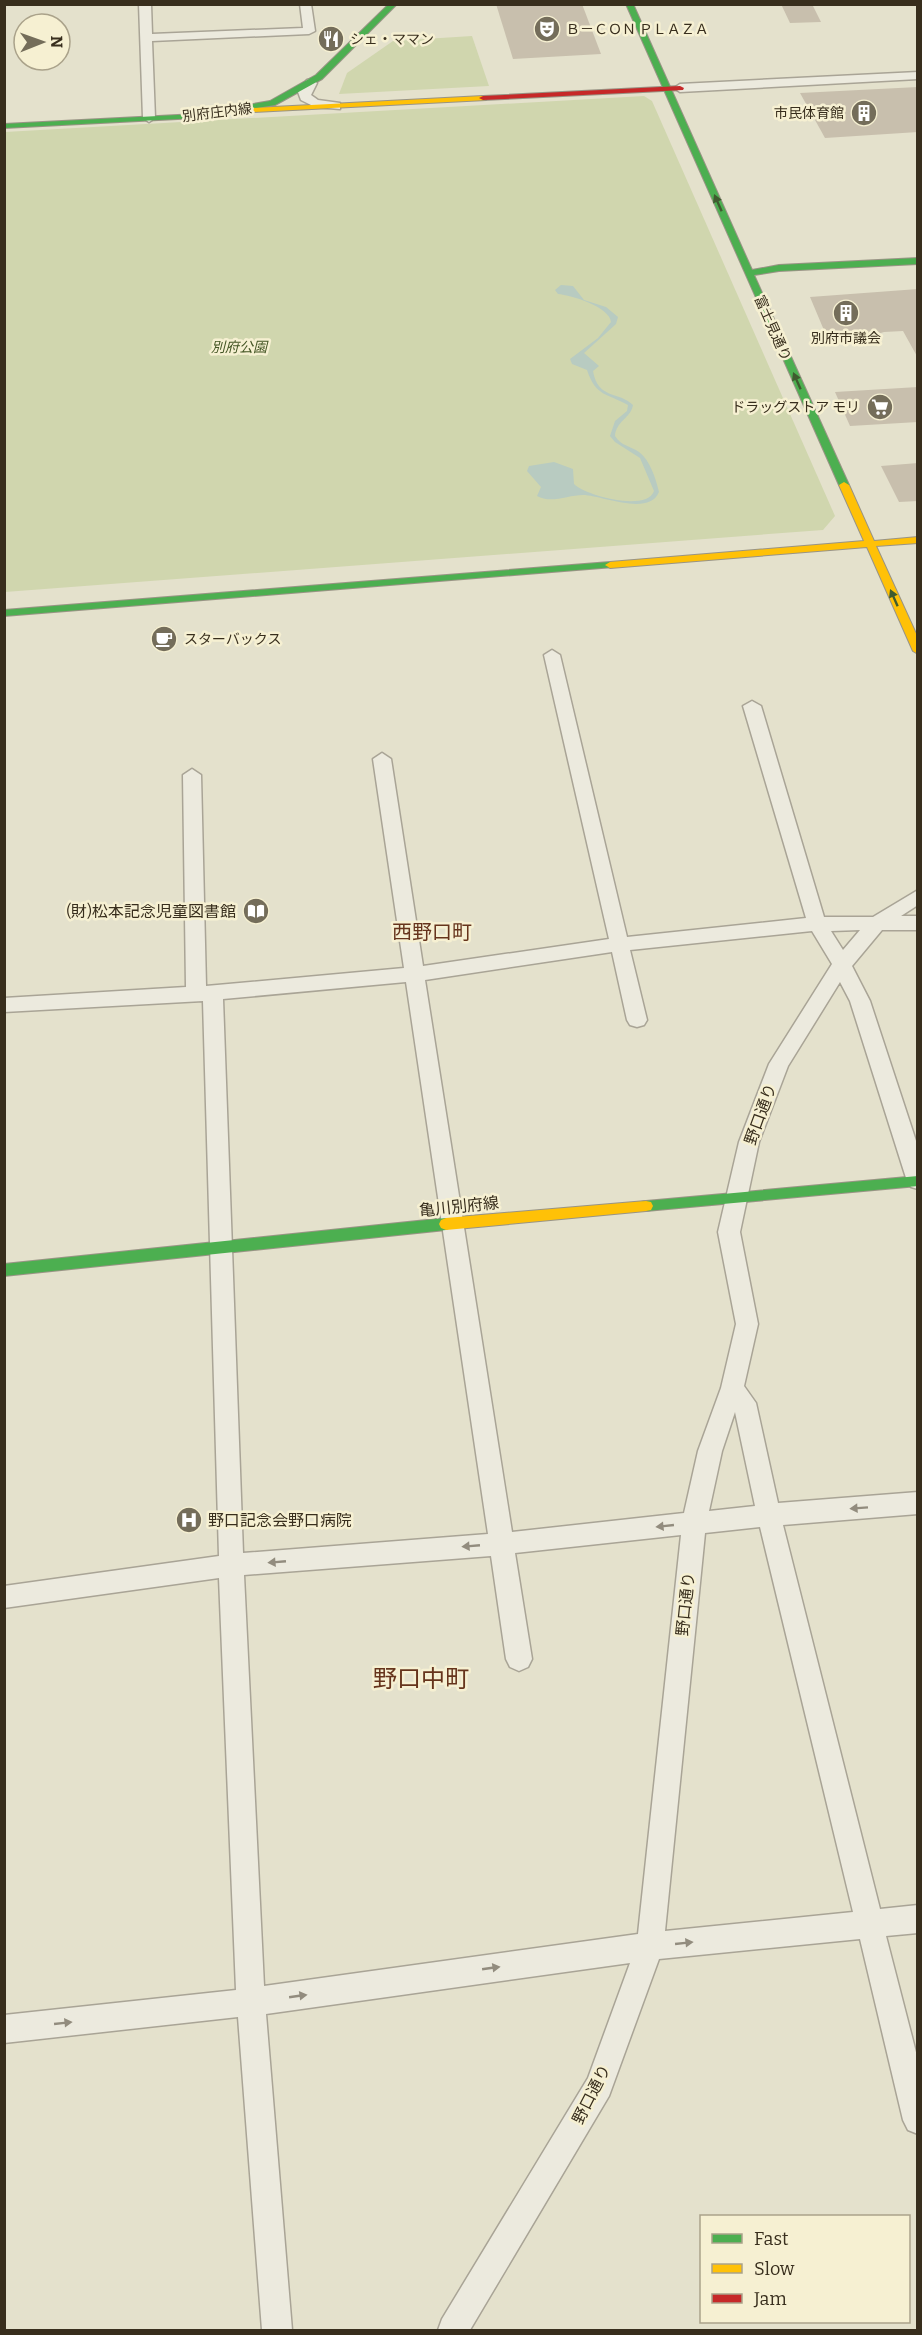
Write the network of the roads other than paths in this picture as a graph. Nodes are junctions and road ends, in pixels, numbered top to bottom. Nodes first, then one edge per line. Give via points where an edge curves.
1 (145, 4) edge
2 (305, 4) edge
3 (629, 4) edge
4 (641, 4) edge
5 (393, 5) edge
6 (147, 38) junction
7 (918, 75) edge
8 (311, 82) junction
9 (673, 88) junction
10 (336, 106) junction
11 (233, 111) junction
12 (149, 118) junction
13 (4, 126) edge
14 (918, 261) edge
15 (918, 268) edge
16 (759, 273) junction
17 (777, 301) dead end
18 (918, 540) edge
19 (870, 544) junction
20 (4, 613) edge
21 (918, 651) edge
22 (552, 656) dead end
23 (752, 706) dead end
24 (382, 759) dead end
25 (192, 775) dead end
26 (918, 896) edge
27 (918, 923) edge
28 (817, 924) junction
29 (876, 924) junction
30 (621, 944) junction
31 (841, 964) junction
32 (416, 974) junction
33 (205, 993) junction
34 (4, 1005) edge
35 (637, 1020) dead end
36 (918, 1181) edge
37 (737, 1196) junction
38 (453, 1223) junction
39 (220, 1247) junction
40 (4, 1270) edge
41 (732, 1388) junction
42 (918, 1503) edge
43 (769, 1515) junction
44 (694, 1523) junction
45 (501, 1544) junction
46 (231, 1565) junction
47 (4, 1598) edge
48 (519, 1659) dead end
49 (918, 1919) edge
50 (869, 1925) junction
51 (650, 1946) junction
52 (251, 2002) junction
53 (4, 2029) edge
54 (918, 2120) edge
55 (277, 2331) edge
56 (453, 2331) edge

1 - 6 street
2 - 6 street via 309,31
3 - 9 street, 富士見通り
4 - 9 street
5 - 8 street, 別府庄内線
6 - 12 street
7 - 9 street
8 - 10 street via 305,97
8 - 11 street, 別府庄内線 via 284,98
9 - 10 street
9 - 16 street, 富士見通り
10 - 11 street
11 - 12 street, 別府庄内線
12 - 13 street, 別府庄内線
14 - 16 street
15 - 16 street
16 - 17 street
19 -> 16 street, 富士見通り
18 - 19 street
19 - 20 street
21 -> 19 street, 富士見通り
22 - 30 street
23 - 28 street
24 - 32 street
25 - 33 street
26 - 29 street, 野口通り
27 - 29 street
28 - 29 street
28 - 30 street
28 - 31 street
29 - 31 street, 野口通り
30 - 32 street
30 - 35 street
31 - 36 street via 860,1001
31 - 37 street, 野口通り via 779,1064 749,1142
32 - 33 street
32 - 38 street
33 - 34 street
33 - 39 street
36 - 37 street, 亀川別府線
37 - 38 street, 亀川別府線
37 - 41 street, 野口通り via 729,1232 747,1324
38 - 39 street, 亀川別府線
38 - 45 street
39 - 40 street, 亀川別府線
39 - 46 street
41 - 43 street via 745,1403
41 - 44 street, 野口通り via 710,1451
42 -> 43 street
43 - 44 street
43 - 50 street
44 -> 45 street
44 - 51 street, 野口通り
45 -> 46 street
45 - 48 street
46 - 47 street
46 - 52 street
49 - 50 street
51 -> 50 street
50 - 54 street
52 -> 51 street
51 - 56 street, 野口通り via 598,2086
53 -> 52 street
52 - 55 street

